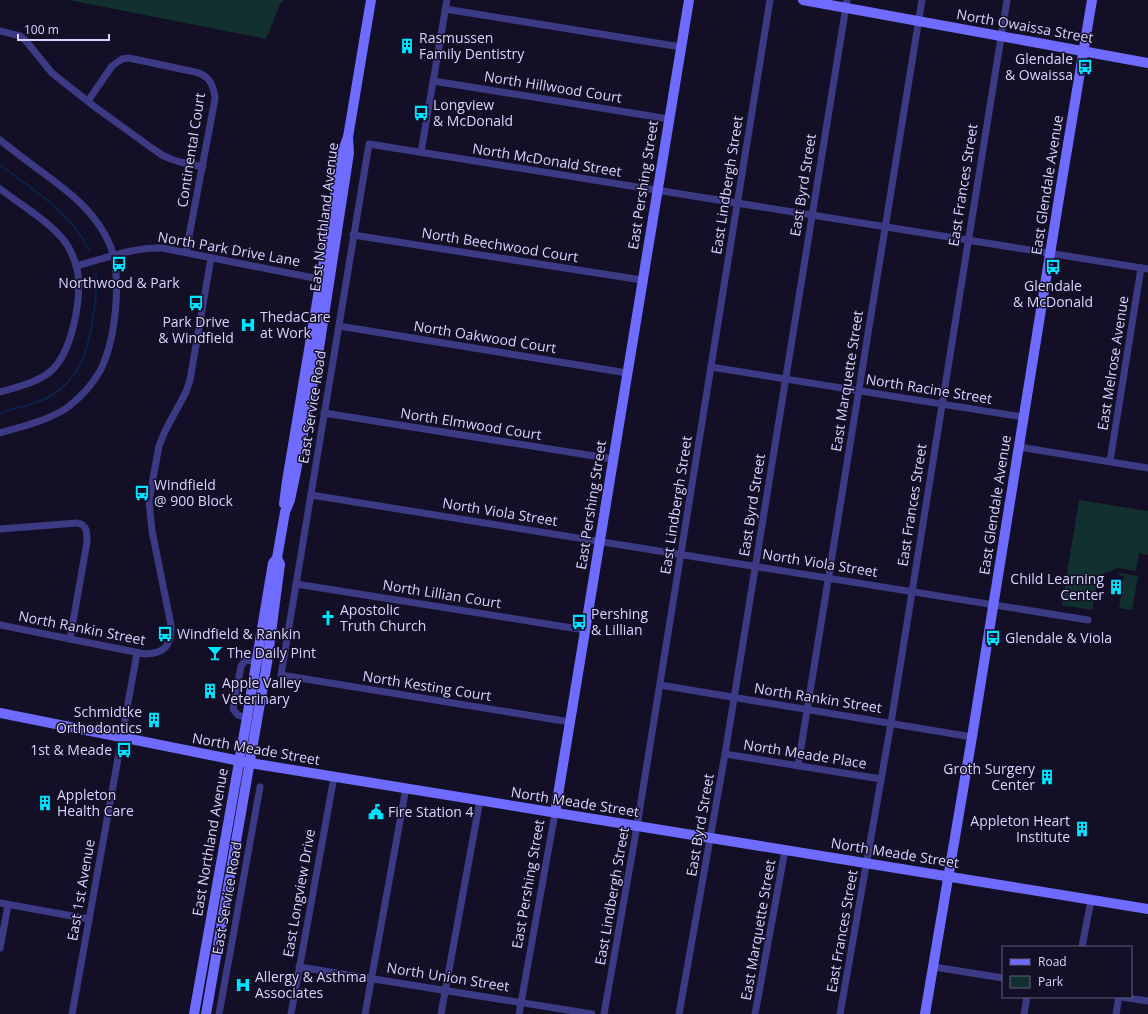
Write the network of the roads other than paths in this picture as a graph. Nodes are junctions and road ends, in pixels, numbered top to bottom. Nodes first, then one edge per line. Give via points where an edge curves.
1 (371, 0) edge
2 (447, 0) edge
3 (689, 0) edge
4 (770, 0) edge
5 (803, 0) edge
6 (922, 0) edge
7 (1007, 0) edge
8 (1092, 0) edge
9 (846, 4) edge
10 (445, 9) junction
11 (918, 22) junction
12 (0, 31) edge
13 (1001, 36) junction
14 (681, 47) junction
15 (1083, 51) junction
16 (1148, 63) edge
17 (433, 81) junction
18 (88, 101) junction
19 (669, 119) junction
20 (0, 140) edge
21 (369, 144) joint
22 (421, 152) junction
23 (202, 167) junction
24 (0, 189) edge
25 (657, 190) junction
26 (737, 203) junction
27 (811, 215) junction
28 (885, 227) junction
29 (353, 235) junction
30 (968, 240) junction
31 (186, 252) junction
32 (1050, 253) junction
33 (114, 256) junction
34 (211, 258) junction
35 (76, 266) junction
36 (1145, 268) edge
37 (325, 280) junction
38 (642, 280) junction
39 (339, 326) junction
40 (711, 367) junction
41 (627, 373) junction
42 (785, 379) junction
43 (858, 390) junction
44 (0, 392) edge
45 (941, 404) junction
46 (324, 413) junction
47 (1023, 417) junction
48 (0, 433) edge
49 (1019, 447) junction
50 (613, 459) junction
51 (1110, 461) junction
52 (1148, 468) edge
53 (311, 495) junction
54 (0, 529) edge
55 (599, 541) junction
56 (682, 554) junction
57 (277, 558) junction
58 (755, 566) junction
59 (829, 578) junction
60 (296, 584) junction
61 (912, 591) junction
62 (993, 604) junction
63 (1088, 620) dead end
64 (0, 625) edge
65 (584, 630) junction
66 (70, 639) junction
67 (136, 653) junction
68 (256, 661) junction
69 (267, 663) junction
70 (281, 675) joint
71 (660, 685) junction
72 (734, 698) junction
73 (807, 710) junction
74 (0, 714) edge
75 (247, 718) junction
76 (570, 722) junction
77 (891, 723) junction
78 (972, 737) junction
79 (121, 738) junction
80 (725, 754) junction
81 (239, 761) junction
82 (250, 763) junction
83 (798, 766) junction
84 (334, 777) junction
85 (881, 779) junction
86 (260, 787) dead end
87 (406, 788) junction
88 (480, 800) junction
89 (555, 813) junction
90 (637, 826) junction
91 (711, 838) junction
92 (785, 850) junction
93 (867, 863) junction
94 (949, 876) junction
95 (1091, 900) junction
96 (4, 904) edge
97 (1148, 909) edge
98 (89, 919) junction
99 (1082, 946) edge
100 (0, 948) edge
101 (934, 966) junction
102 (300, 967) junction
103 (371, 978) junction
104 (1002, 978) edge
105 (446, 990) junction
106 (1027, 998) edge
107 (1120, 998) edge
108 (1127, 998) edge
109 (1148, 1001) edge
110 (521, 1002) junction
111 (72, 1014) edge
112 (194, 1014) edge
113 (206, 1014) edge
114 (219, 1014) edge
115 (291, 1014) edge
116 (365, 1014) edge
117 (441, 1014) edge
118 (519, 1014) edge
119 (592, 1014) edge
120 (604, 1014) edge
121 (679, 1014) edge
122 (755, 1014) edge
123 (840, 1014) edge
124 (925, 1014) edge
125 (1024, 1014) edge
126 (1116, 1014) edge

1 - 37 main road, East Northland Avenue via 348,137 349,153
2 - 10 street
3 - 14 main road, East Pershing Street
4 - 26 street, East Lindbergh Street
5 - 9 main road, North Owaissa Street
6 - 11 street, East Marquette Street
7 - 13 street, East Frances Street
8 - 15 main road, East Glendale Avenue
9 - 11 main road, North Owaissa Street
9 - 27 street, East Byrd Street
10 - 14 street
10 - 17 street
11 - 13 main road, North Owaissa Street
11 - 28 street, East Marquette Street
12 - 18 street via 20,36 52,73
13 - 15 main road, North Owaissa Street
13 - 30 street, East Frances Street
14 - 19 main road, East Pershing Street
15 - 16 main road, North Owaissa Street
15 - 32 main road, East Glendale Avenue
17 - 19 street, North Hillwood Court
17 - 22 street
18 - 23 street via 162,155
18 - 23 street, Continental Court via 112,66 122,59 146,61 205,75 213,85 215,99
19 - 25 main road, East Pershing Street
20 - 33 street via 82,203 99,225
21 - 22 street, North McDonald Street
21 - 29 street, East Service Road
22 - 25 street, North McDonald Street
23 - 31 street, Continental Court
24 - 35 street via 56,232 69,248
25 - 26 street, North McDonald Street
25 - 38 main road, East Pershing Street
26 - 27 street, North McDonald Street
26 - 40 street, East Lindbergh Street
27 - 28 street, North McDonald Street
27 - 42 street, East Byrd Street
28 - 30 street, North McDonald Street
28 - 43 street, East Marquette Street
29 - 38 street, North Beechwood Court
29 - 39 street, East Service Road
30 - 32 street, North McDonald Street
30 - 45 street, East Frances Street
31 - 33 street, North Park Drive Lane via 155,248 134,250
31 - 34 street, North Park Drive Lane
32 - 36 street, North McDonald Street
32 - 47 main road, East Glendale Avenue
33 - 35 street, North Park Drive Lane
33 - 48 street via 117,281 112,329 106,358 93,381 77,399 59,412 37,422
34 - 37 street, North Park Drive Lane
34 - 67 street, North Rankin Street via 190,380 159,446 148,500 172,633 167,646 158,653
35 - 44 street via 78,291 70,342 65,353 44,376
36 - 51 street, East Melrose Avenue
37 - 57 main road, East Northland Avenue via 317,361
38 - 41 main road, East Pershing Street
39 - 41 street, North Oakwood Court
39 - 46 street, East Service Road
40 - 42 street, North Racine Street
40 - 56 street, East Lindbergh Street
41 - 50 main road, East Pershing Street
42 - 43 street, North Racine Street
42 - 58 street, East Byrd Street
43 - 45 street, North Racine Street
43 - 59 street, East Marquette Street
45 - 47 street, North Racine Street
45 - 61 street, East Frances Street
46 - 50 street, North Elmwood Court
46 - 53 street, East Service Road
47 - 49 main road, East Glendale Avenue
49 - 51 street
49 - 62 main road, East Glendale Avenue
50 - 55 main road, East Pershing Street
51 - 52 street
53 - 55 street, North Viola Street
53 - 60 street, East Service Road
54 - 66 street via 77,523 84,526 87,542
55 - 56 street, North Viola Street
55 - 65 main road, East Pershing Street
56 - 58 street, North Viola Street
56 - 71 street, East Lindbergh Street
57 - 68 main road, East Northland Avenue via 273,563
57 - 69 main road, East Northland Avenue via 280,564
58 - 59 street, North Viola Street
58 - 72 street, East Byrd Street
59 - 61 street, North Viola Street
59 - 73 street, East Marquette Street
60 - 65 street, North Lillian Court
60 - 70 street, East Service Road
61 - 62 street, North Viola Street
61 - 77 street, East Frances Street
62 - 63 street, North Viola Street
62 - 78 main road, East Glendale Avenue
64 - 66 street, North Rankin Street
65 - 76 main road, East Pershing Street
66 - 67 street, North Rankin Street
67 - 79 street, East 1st Avenue
68 - 69 street
68 - 75 main road, East Northland Avenue
68 - 75 street via 245,661 241,666 233,707 235,713
69 - 82 main road, East Northland Avenue
70 - 76 street, North Kesting Court
71 - 72 street, North Rankin Street
71 - 90 street, East Lindbergh Street
72 - 73 street, North Rankin Street
72 - 80 street, East Byrd Street
73 - 77 street, North Rankin Street
73 - 83 street, East Marquette Street
74 - 79 main road, North Meade Street
75 - 81 main road, East Northland Avenue
76 - 89 main road, East Pershing Street
77 - 78 street, North Rankin Street
77 - 85 street, East Frances Street
78 - 94 main road, East Glendale Avenue
79 - 81 main road, North Meade Street
79 - 98 street, East 1st Avenue
80 - 83 street, North Meade Place
80 - 91 street, East Byrd Street
81 - 82 main road, North Meade Street
81 - 112 main road, East Northland Avenue
82 - 84 main road, North Meade Street
82 - 113 main road, East Northland Avenue
83 - 85 street, North Meade Place
84 - 87 main road, North Meade Street
84 - 102 street, East Longview Drive
85 - 93 street, East Frances Street
86 - 114 street, East Service Road
87 - 88 main road, North Meade Street
87 - 103 street
88 - 89 main road, North Meade Street
88 - 105 street
89 - 90 main road, North Meade Street
89 - 110 street, East Pershing Street
90 - 91 main road, North Meade Street
90 - 120 street, East Lindbergh Street
91 - 92 main road, North Meade Street
91 - 121 street, East Byrd Street
92 - 93 main road, North Meade Street
92 - 122 street, East Marquette Street
93 - 94 main road, North Meade Street
93 - 123 street, East Frances Street
94 - 95 main road, North Meade Street
94 - 101 main road, East Glendale Avenue
95 - 97 main road, North Meade Street
95 - 99 street
96 - 98 street
96 - 100 street
98 - 111 street, East 1st Avenue
101 - 104 street
101 - 124 main road, East Glendale Avenue
102 - 103 street, North Union Street
102 - 115 street, East Longview Drive
103 - 105 street, North Union Street
103 - 116 street
105 - 110 street, North Union Street
105 - 117 street
106 - 125 street
107 - 126 street
108 - 109 street
110 - 118 street, East Pershing Street
110 - 119 street, North Union Street

